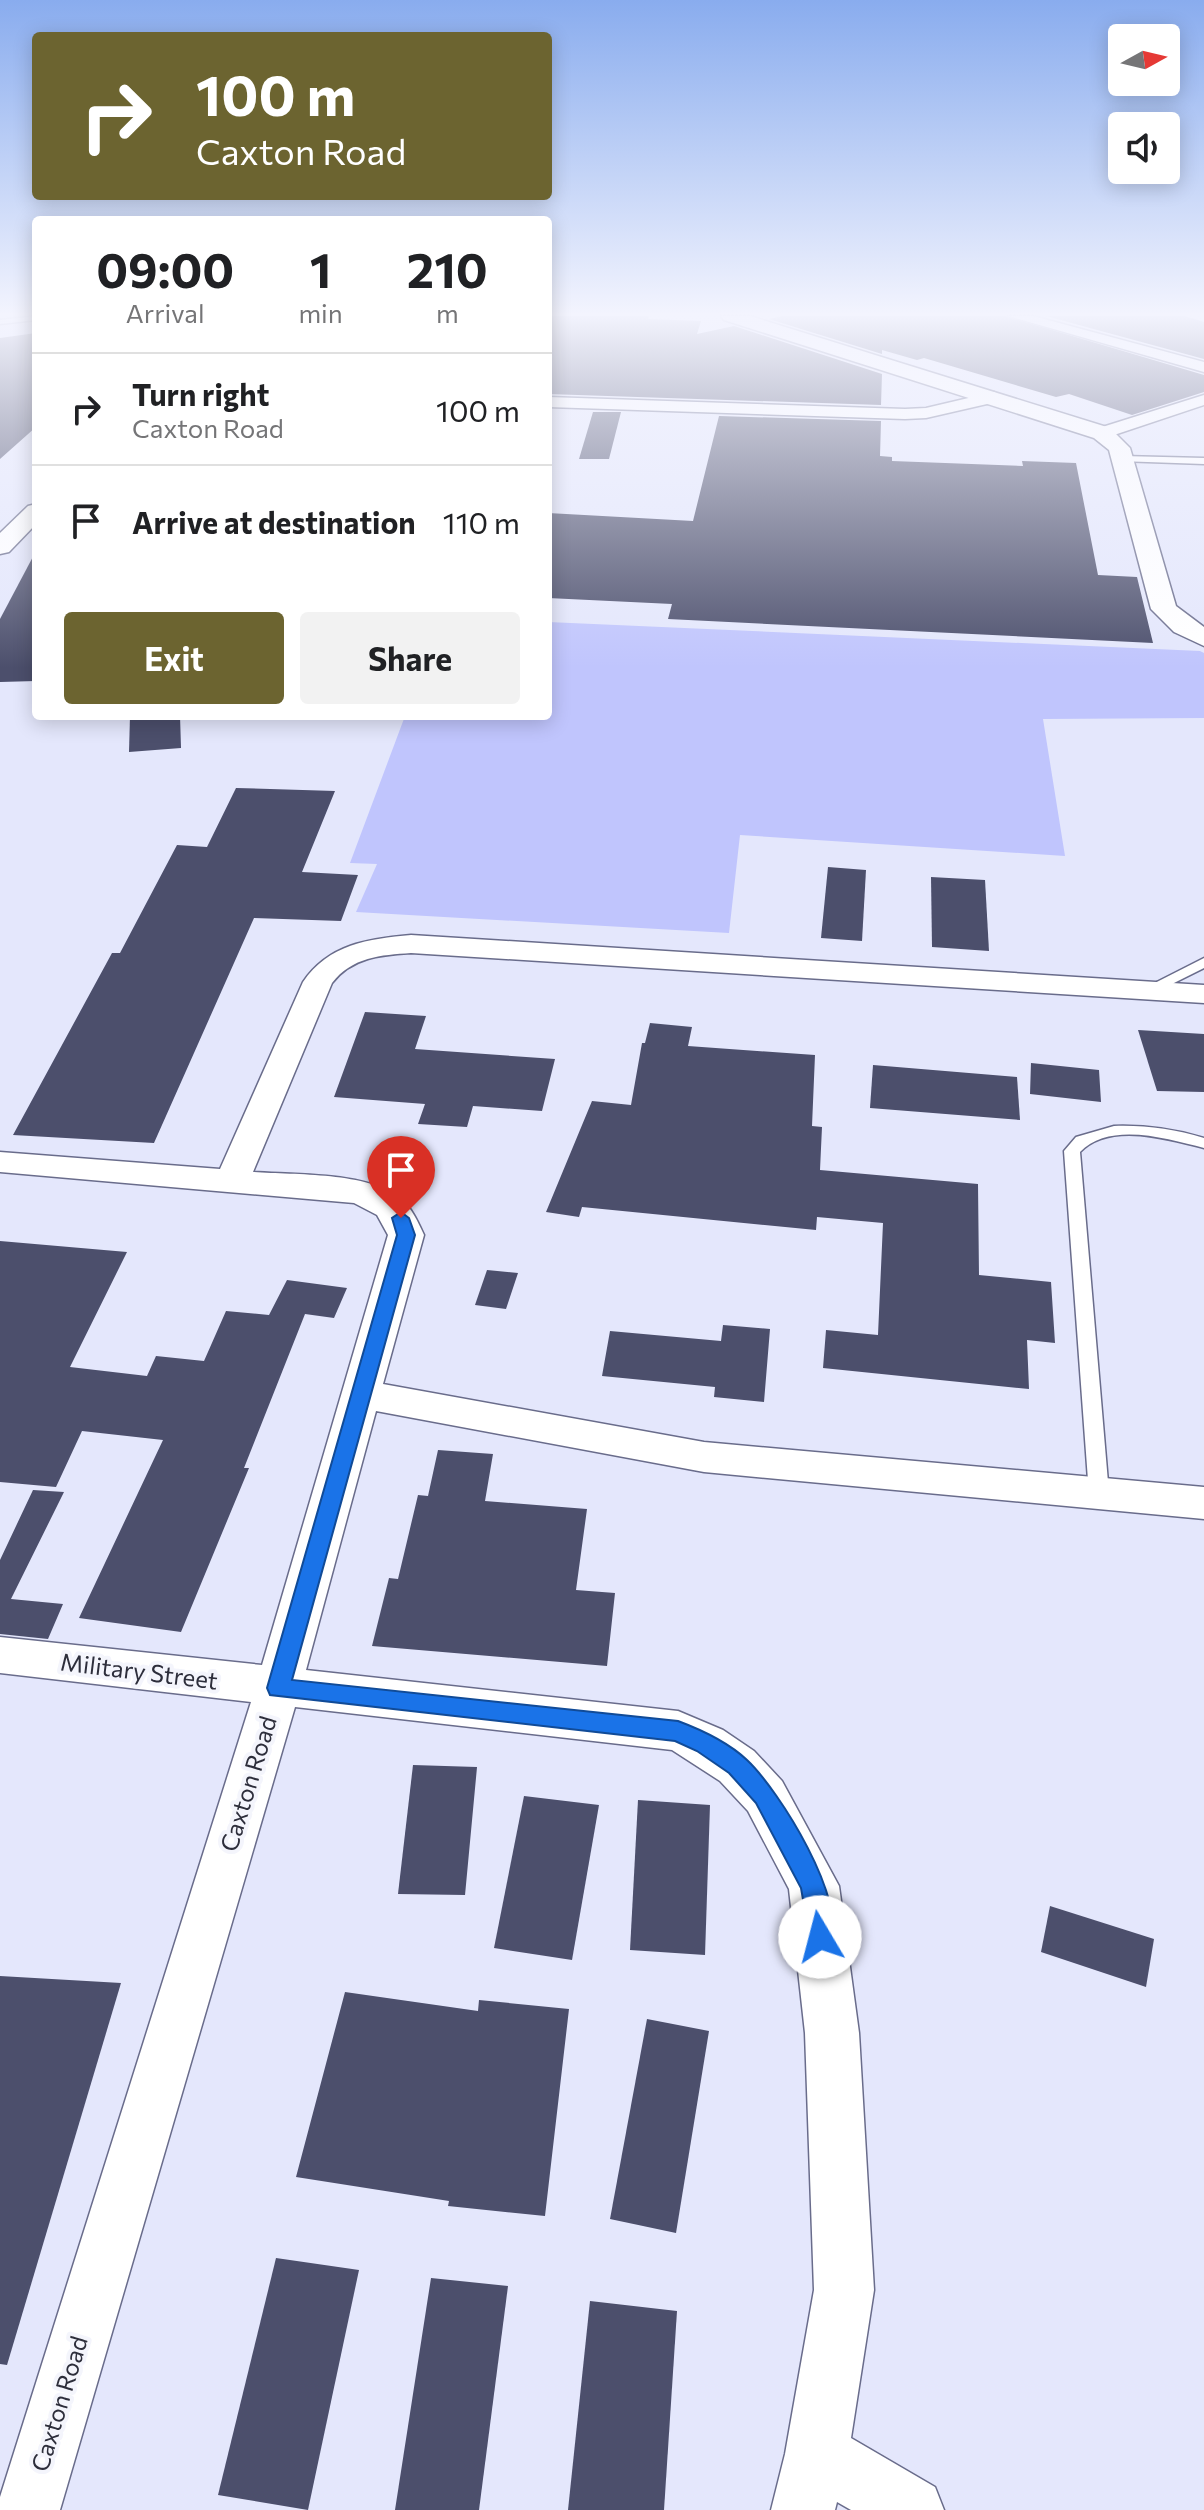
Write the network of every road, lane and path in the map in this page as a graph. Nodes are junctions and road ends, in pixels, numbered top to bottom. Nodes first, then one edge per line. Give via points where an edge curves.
1 (1102, 433) edge
2 (1122, 459) junction
3 (1204, 461) edge
4 (32, 515) edge
5 (0, 547) edge
6 (1204, 638) edge
7 (1204, 962) edge
8 (1149, 990) junction
9 (1204, 994) edge
10 (1204, 1143) edge
11 (0, 1162) edge
12 (232, 1181) junction
13 (362, 1394) junction
14 (1099, 1494) junction
15 (1204, 1503) edge
16 (0, 1655) edge
17 (278, 1688) junction
18 (810, 2482) edge
19 (28, 2510) edge
20 (912, 2510) edge

1 - 2 street via 1119,448
2 - 3 lane
2 - 6 street via 1160,601 1173,618
4 - 5 street
7 - 8 lane
8 - 9 street
8 - 12 street via 411,944 361,951 327,967 318,982
10 - 14 lane via 1156,1133 1106,1131 1087,1135 1072,1151
11 - 12 street, Caxton Road
12 - 13 street, Caxton Road via 365,1194 388,1204 401,1218 406,1235
13 - 14 street via 704,1457
13 - 17 street, Caxton Road
14 - 15 street
16 - 17 street, Military Street
17 - 18 street, Military Street via 678,1731 737,1766 765,1796 814,1886 832,2033 844,2290
17 - 19 street, Caxton Road
18 - 20 street

